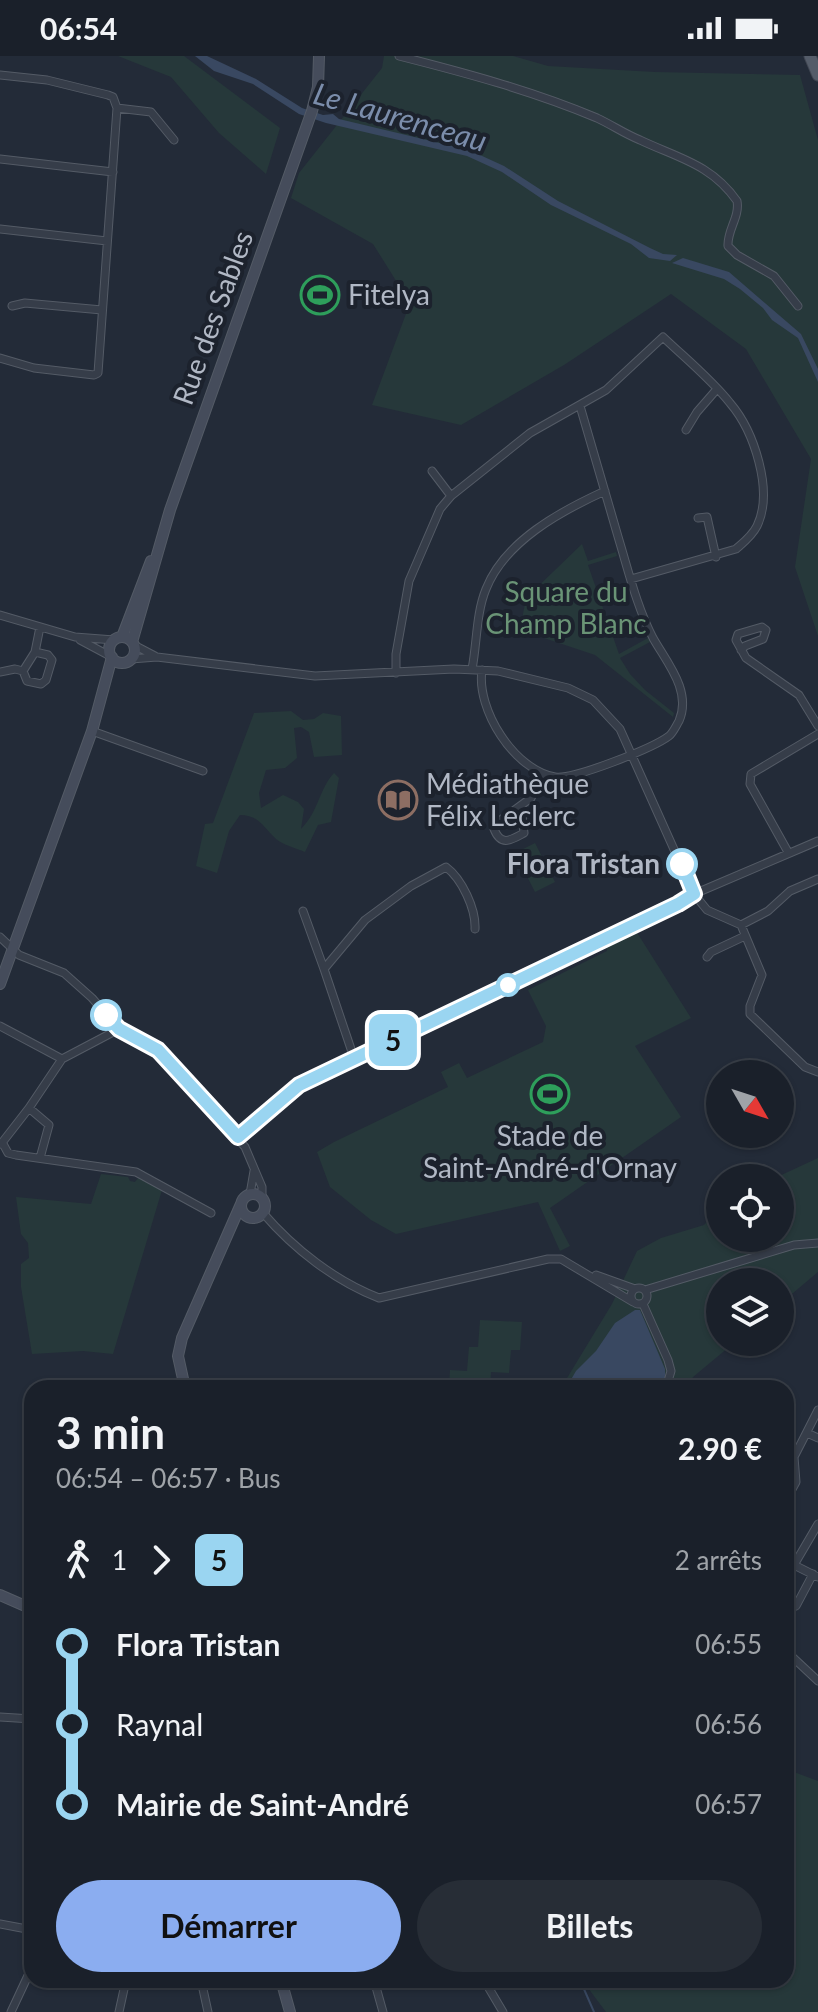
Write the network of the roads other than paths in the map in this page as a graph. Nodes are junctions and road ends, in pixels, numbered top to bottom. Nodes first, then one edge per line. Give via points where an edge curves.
1 (319, 56) edge
2 (326, 56) edge
3 (399, 56) edge
4 (807, 58) edge
5 (320, 72) junction
6 (0, 75) edge
7 (818, 75) edge
8 (117, 108) junction
9 (174, 140) dead end
10 (0, 159) edge
11 (113, 172) junction
12 (0, 229) edge
13 (107, 241) junction
14 (12, 306) dead end
15 (798, 306) dead end
16 (102, 310) junction
17 (0, 358) edge
18 (717, 389) junction
19 (580, 406) junction
20 (686, 430) dead end
21 (432, 471) dead end
22 (605, 491) junction
23 (451, 496) junction
24 (698, 518) dead end
25 (716, 557) junction
26 (631, 579) junction
27 (0, 615) edge
28 (40, 627) junction
29 (75, 637) junction
30 (126, 641) junction
31 (741, 650) dead end
32 (35, 652) junction
33 (111, 656) junction
34 (157, 657) junction
35 (128, 660) junction
36 (472, 669) junction
37 (482, 670) junction
38 (23, 671) junction
39 (0, 672) edge
40 (396, 673) junction
41 (818, 726) edge
42 (92, 731) junction
43 (818, 734) edge
44 (633, 753) junction
45 (203, 771) dead end
46 (543, 774) junction
47 (521, 807) junction
48 (818, 841) edge
49 (788, 852) junction
50 (818, 879) edge
51 (694, 894) junction
52 (303, 911) dead end
53 (741, 925) junction
54 (475, 929) dead end
55 (745, 936) junction
56 (0, 937) edge
57 (14, 950) junction
58 (707, 957) dead end
59 (324, 969) junction
60 (0, 984) edge
61 (0, 1026) edge
62 (119, 1029) junction
63 (354, 1058) junction
64 (62, 1059) junction
65 (818, 1072) edge
66 (29, 1108) junction
67 (238, 1137) junction
68 (1, 1144) edge
69 (40, 1158) junction
70 (254, 1171) junction
71 (250, 1194) junction
72 (262, 1197) junction
73 (241, 1204) junction
74 (211, 1213) dead end
75 (263, 1213) junction
76 (251, 1218) junction
77 (229, 1234) junction
78 (818, 1243) edge
79 (582, 1270) junction
80 (635, 1289) junction
81 (645, 1290) junction
82 (633, 1302) junction
83 (643, 1304) junction
84 (183, 1380) edge
85 (668, 1380) edge
86 (818, 1410) edge
87 (807, 1433) junction
88 (818, 1438) edge
89 (794, 1457) edge
90 (794, 1457) edge
91 (794, 1486) edge
92 (818, 1524) edge
93 (794, 1557) edge
94 (794, 1565) edge
95 (816, 1576) edge
96 (0, 1595) edge
97 (24, 1606) edge
98 (796, 1606) dead end
99 (794, 1658) edge
100 (818, 1680) edge
101 (0, 1717) edge
102 (24, 1718) edge
103 (0, 1924) edge
104 (24, 1928) edge
105 (24, 1984) edge
106 (124, 1988) edge
107 (203, 1988) edge
108 (283, 1988) edge
109 (376, 1988) edge
110 (489, 1988) edge
111 (11, 2012) edge
112 (119, 2012) edge
113 (208, 2012) edge
114 (290, 2012) edge
115 (383, 2012) edge
116 (503, 2012) edge

1 - 5 main road, Rue des Sables
2 - 5 main road, Rue des Sables
3 - 15 street via 544,98 696,162 737,201 728,246 774,276
4 - 7 main road
5 - 30 main road, Rue des Sables via 311,115
6 - 8 street via 108,95
8 - 9 street via 151,112
8 - 11 street
10 - 11 street
11 - 13 street
12 - 13 street
13 - 16 street
14 - 16 street
16 - 17 street via 94,375
18 - 19 street via 663,337 616,382
18 - 20 street
18 - 25 street via 751,436 762,478 762,510 749,538
19 - 22 street
19 - 23 street via 530,433
21 - 23 street
22 - 26 street
22 - 36 street via 562,511 496,571 485,590
23 - 40 street via 433,522 409,581
24 - 25 street via 707,517
25 - 26 street
26 - 44 street via 641,611 676,676 682,703 670,735
27 - 28 street
28 - 29 street
28 - 32 street
29 - 30 street
29 - 33 street
30 - 33 main road via 109,647
30 - 34 street
30 - 35 main road via 135,652
31 - 41 street via 799,695
32 - 38 street
32 - 38 street via 52,660 46,680 33,684
33 - 35 main road
33 - 42 main road
34 - 35 street
34 - 40 street via 315,676
35 - 42 main road via 116,673
36 - 37 street
36 - 40 street
37 - 44 street via 568,688 593,700 620,729
37 - 46 street via 485,710 518,754
38 - 39 street
42 - 45 street
42 - 57 main road
43 - 49 street via 751,774 750,784
44 - 46 street via 574,776
44 - 51 street
46 - 47 street
47 - 47 street via 494,829 504,842 524,833
48 - 49 street
49 - 51 street
50 - 53 street via 790,891
51 - 53 street via 707,910
51 - 63 street
52 - 59 street
53 - 55 street
54 - 59 street via 476,917 456,874 446,867 365,920
55 - 58 street
55 - 65 street via 762,975 750,1014 805,1067
56 - 57 street
57 - 60 main road
57 - 62 street via 64,973
59 - 63 street
61 - 64 street
62 - 64 street
62 - 67 street via 158,1050
63 - 67 street via 299,1085
64 - 66 street
66 - 68 street
66 - 69 street via 49,1125
67 - 70 street
68 - 69 street via 8,1153
69 - 74 street via 136,1172
70 - 71 street
70 - 72 street
71 - 72 main road
71 - 73 main road
72 - 75 main road
73 - 76 main road
73 - 77 main road
75 - 76 main road
75 - 79 street via 301,1251 379,1298 548,1259 561,1259
76 - 77 main road
77 - 84 main road via 182,1338 178,1356
78 - 81 street via 794,1245
79 - 80 street
79 - 82 street
80 - 81 street
80 - 82 street
81 - 83 street
82 - 83 street
83 - 85 street via 668,1360
86 - 87 street
87 - 88 street
87 - 90 street
89 - 91 street
92 - 93 street
94 - 95 street
95 - 98 street
96 - 97 main road
99 - 100 street
101 - 102 street
103 - 104 street
105 - 111 street
106 - 112 street
107 - 113 street
108 - 114 main road
109 - 115 street
110 - 116 street

